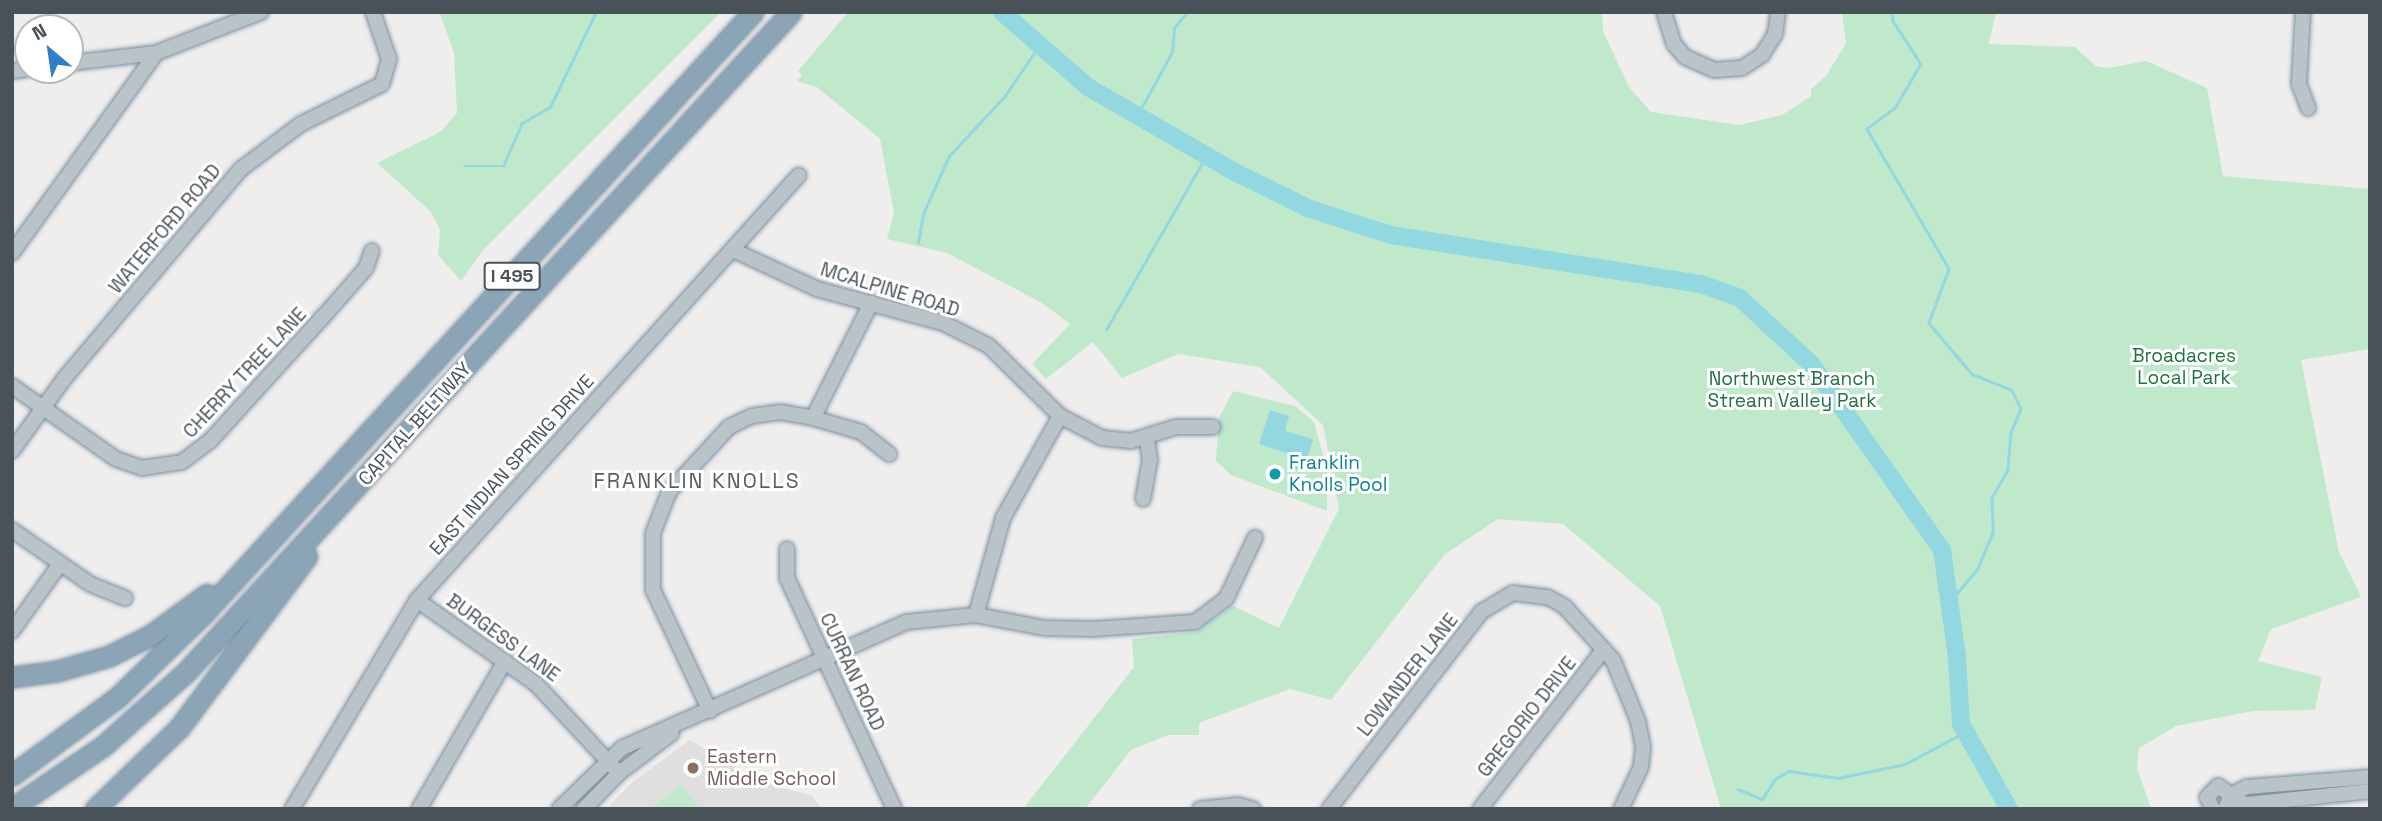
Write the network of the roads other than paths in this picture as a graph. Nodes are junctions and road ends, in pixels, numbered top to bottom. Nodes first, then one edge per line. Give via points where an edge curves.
1 (261, 12) edge
2 (373, 12) edge
3 (753, 12) edge
4 (791, 12) edge
5 (1664, 12) edge
6 (1778, 12) edge
7 (2303, 12) edge
8 (156, 53) junction
9 (84, 62) edge
10 (2308, 108) dead end
11 (799, 175) dead end
12 (15, 243) edge
13 (733, 250) junction
14 (372, 251) dead end
15 (871, 303) junction
16 (12, 386) edge
17 (43, 408) junction
18 (1060, 415) junction
19 (813, 418) junction
20 (1213, 427) dead end
21 (1147, 438) junction
22 (12, 451) edge
23 (889, 454) dead end
24 (357, 487) junction
25 (1143, 499) dead end
26 (12, 530) edge
27 (1255, 538) dead end
28 (272, 539) junction
29 (786, 550) dead end
30 (60, 564) junction
31 (125, 598) dead end
32 (417, 600) junction
33 (976, 615) junction
34 (12, 631) edge
35 (1604, 649) junction
36 (823, 657) junction
37 (505, 661) junction
38 (12, 677) edge
39 (710, 711) junction
40 (606, 760) junction
41 (619, 773) junction
42 (12, 775) edge
43 (2370, 776) edge
44 (2370, 791) edge
45 (2229, 801) edge
46 (12, 808) edge
47 (95, 809) edge
48 (292, 809) edge
49 (419, 809) edge
50 (559, 809) edge
51 (584, 809) edge
52 (894, 809) edge
53 (1200, 809) edge
54 (1253, 809) edge
55 (1329, 809) edge
56 (1480, 809) edge
57 (1621, 809) edge
58 (2213, 809) edge

1 - 8 street
2 - 17 street, WATERFORD ROAD via 387,49 386,77 369,94 301,124 241,169
3 - 28 highway, CAPITAL BELTWAY / I 495
4 - 24 highway, CAPITAL BELTWAY / I 495
5 - 6 street via 1674,44 1685,57 1714,71 1742,68 1762,55 1775,34
7 - 10 street via 2300,84
8 - 9 street
8 - 12 street
11 - 13 street, EAST INDIAN SPRING DRIVE
13 - 15 street, MCALPINE ROAD via 817,289
13 - 32 street, EAST INDIAN SPRING DRIVE
14 - 17 street, CHERRY TREE LANE via 366,268 323,317 209,441 182,462 155,468 129,464
15 - 18 street, MCALPINE ROAD via 943,323 989,346
15 - 19 street
16 - 17 street, CHERRY TREE LANE
17 - 22 street, WATERFORD ROAD
18 - 21 street, MCALPINE ROAD via 1102,438
18 - 33 street via 1003,518
19 - 23 street via 861,432
19 - 39 street via 780,412 752,416 729,427 669,492 660,510 650,554 653,590
20 - 21 street, MCALPINE ROAD via 1177,427
21 - 25 street via 1150,460
24 - 46 highway, CAPITAL BELTWAY / I 495 via 205,653 140,716
24 - 47 highway via 198,706 142,768
26 - 30 street
27 - 33 street via 1226,599 1195,622 1044,628
28 - 38 highway via 187,611 130,647 86,664
28 - 42 highway, CAPITAL BELTWAY / I 495 via 136,681 82,727
29 - 36 street, CURRAN ROAD via 787,578
30 - 31 street via 90,584
30 - 34 street
32 - 37 street, BURGESS LANE
32 - 48 street, EAST INDIAN SPRING DRIVE
33 - 36 street via 906,622
35 - 55 street, LOWANDER LANE via 1565,607 1536,594 1513,593 1481,612
35 - 56 street, GREGORIO DRIVE
35 - 57 street via 1620,673 1643,747 1641,767
36 - 39 street
36 - 52 street, CURRAN ROAD
37 - 40 street, BURGESS LANE via 557,702
37 - 49 street
39 - 40 street via 622,748
39 - 41 street
40 - 41 street, BURGESS LANE
40 - 50 street
41 - 51 street
43 - 45 street via 2247,788
44 - 45 street via 2248,804
45 - 58 street via 2222,786 2211,790 2207,801
53 - 54 street

